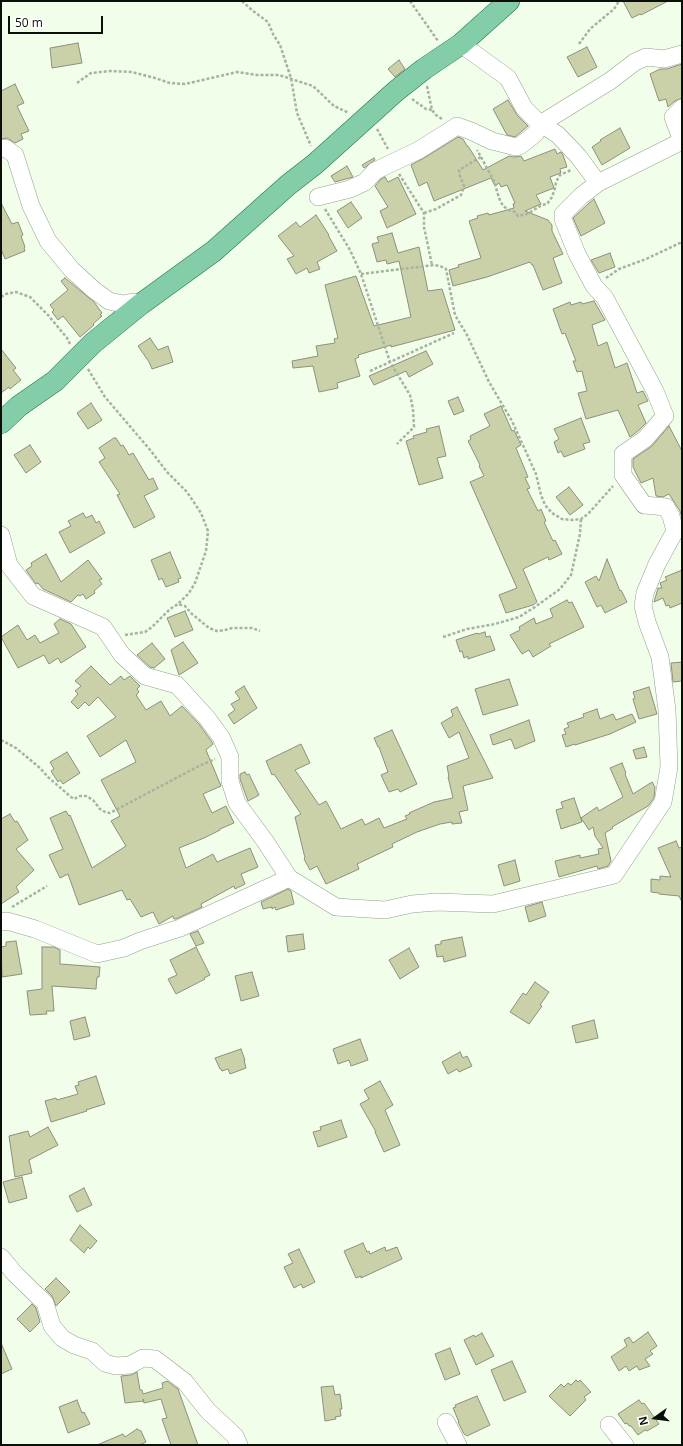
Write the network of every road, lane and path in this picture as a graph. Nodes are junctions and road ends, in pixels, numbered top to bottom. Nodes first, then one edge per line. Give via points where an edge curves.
1 (242, 1) edge
2 (410, 1) edge
3 (510, 1) edge
4 (619, 1) edge
5 (579, 44) dead end
6 (454, 48) junction
7 (682, 54) edge
8 (424, 69) junction
9 (291, 78) junction
10 (77, 83) dead end
11 (396, 91) junction
12 (682, 108) edge
13 (432, 110) junction
14 (367, 118) junction
15 (541, 124) junction
16 (461, 127) junction
17 (1, 149) edge
18 (481, 157) junction
19 (392, 162) junction
20 (315, 164) junction
21 (577, 170) dead end
22 (598, 183) junction
23 (318, 197) joint
24 (424, 213) junction
25 (682, 242) edge
26 (432, 265) junction
27 (361, 274) junction
28 (594, 286) junction
29 (1, 297) edge
30 (142, 304) junction
31 (454, 334) dead end
32 (77, 358) junction
33 (390, 362) junction
34 (370, 371) dead end
35 (1, 423) edge
36 (397, 444) dead end
37 (623, 476) junction
38 (580, 519) junction
39 (1, 535) edge
40 (178, 604) junction
41 (103, 627) junction
42 (260, 631) dead end
43 (442, 637) dead end
44 (1, 740) edge
45 (229, 754) junction
46 (288, 878) junction
47 (47, 886) dead end
48 (4, 916) edge
49 (1, 1258) edge
50 (446, 1422) dead end
51 (609, 1425) dead end
52 (239, 1445) edge
53 (458, 1445) edge
54 (625, 1445) edge

1 - 9 path via 268,22 284,54
2 - 6 path via 419,16
3 - 6 main road
4 - 5 path via 590,29
6 - 8 main road
6 - 15 street via 508,78 524,108
7 - 15 street via 664,59 646,57 635,62 610,81
8 - 11 main road
8 - 13 path
9 - 10 path via 236,72 185,84 170,83 132,72 110,71 91,73
9 - 14 path via 313,86 334,106
9 - 20 path via 297,113 312,148
11 - 13 path
11 - 14 main road
12 - 22 street via 673,117 682,141
13 - 16 path via 441,119
14 - 19 path via 382,138
14 - 20 main road
15 - 16 street via 535,134 516,146 492,141
15 - 22 street via 558,135
16 - 18 path
16 - 19 street
17 - 30 street via 5,148 15,155 31,206 48,241 72,270 109,301
18 - 21 path via 494,181 503,206 518,216 547,204 560,175 569,170
18 - 24 path via 459,170 464,186 461,194
19 - 23 street via 374,171 365,182 350,189
19 - 24 path
20 - 30 main road via 288,184 214,251
22 - 28 street via 563,214 577,254
23 - 27 path via 350,250
24 - 26 path via 424,227
25 - 28 path via 619,269
26 - 27 path
26 - 38 path via 446,269 456,315 489,382 512,421 536,474 545,505 562,519
27 - 33 path
28 - 37 street via 605,298 655,391 665,416 645,439 623,454
29 - 32 path via 16,292 30,297 67,338
30 - 32 main road
31 - 33 path
32 - 35 main road via 55,381
32 - 40 path via 91,372 105,397 167,472 187,492 208,531 206,551 195,583
33 - 34 path
33 - 36 path via 410,395 413,409 414,427
37 - 38 path via 588,514
37 - 46 street via 644,505 666,507 675,531 657,564 645,593 643,606 660,657 666,710 669,767 663,802 614,874 493,904 437,902 385,910 336,906
38 - 43 path via 580,534 571,574 560,589 519,617
39 - 41 street via 9,565 34,596
40 - 41 path via 145,632 123,636
40 - 42 path via 185,606 209,628 217,631 232,628 252,628
41 - 45 street via 122,655 145,676 176,685 207,718
44 - 45 path via 16,748 71,797 74,799 86,796 100,809 110,813 199,766
45 - 46 street via 230,781 237,803
46 - 48 street via 180,928 124,948 97,954 35,929 7,921
47 - 48 path
49 - 52 street via 45,1303 52,1326 62,1338 92,1351 105,1363 116,1366 130,1365 143,1358 155,1359 185,1382 208,1411 235,1436
50 - 53 street
51 - 54 street

